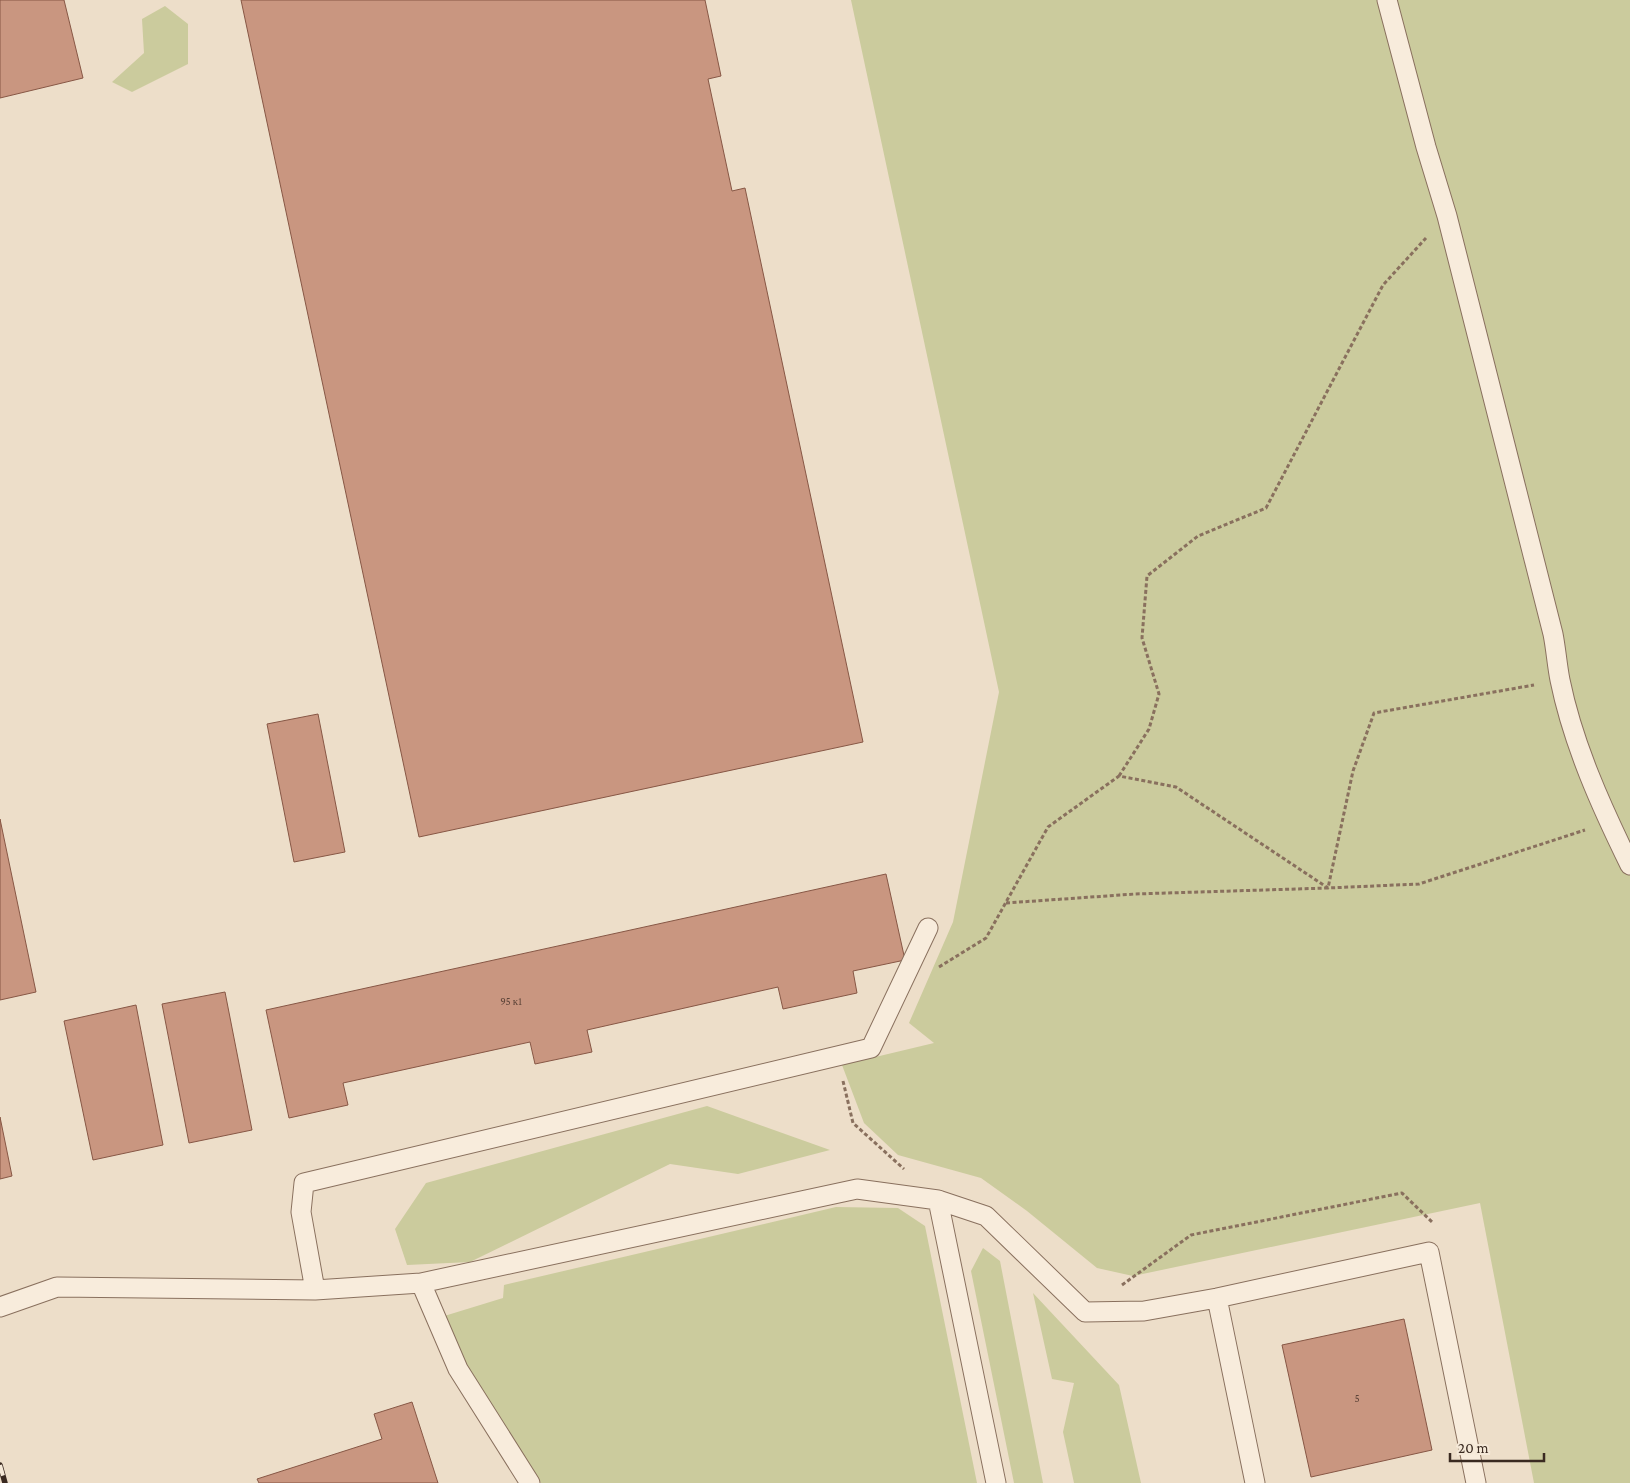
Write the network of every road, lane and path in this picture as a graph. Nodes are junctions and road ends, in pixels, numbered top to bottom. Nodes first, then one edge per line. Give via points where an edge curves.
1 (1387, 0) edge
2 (1447, 216) junction
3 (1560, 680) junction
4 (1119, 776) junction
5 (1609, 822) junction
6 (1630, 865) edge
7 (1328, 888) junction
8 (1005, 904) junction
9 (928, 928) dead end
10 (938, 968) dead end
11 (837, 1056) junction
12 (938, 1200) junction
13 (1432, 1222) dead end
14 (421, 1283) junction
15 (315, 1290) junction
16 (1218, 1298) junction
17 (0, 1307) edge
18 (1085, 1312) junction
19 (530, 1483) edge
20 (996, 1483) edge
21 (1254, 1483) edge
22 (1476, 1483) edge

1 - 2 lane
2 - 3 lane via 1554,634
2 - 4 path via 1383,285 1266,508 1198,536 1147,576 1142,638 1160,694 1149,729
3 - 5 lane via 1580,751
3 - 7 path via 1374,713 1353,771
4 - 7 path via 1176,787
4 - 8 path via 1048,827
5 - 6 lane
5 - 7 path via 1419,884
7 - 8 path via 1135,894
8 - 10 path via 986,938
9 - 11 lane via 871,1048
11 - 12 path via 853,1123
11 - 15 lane via 304,1183 301,1212
12 - 14 lane via 857,1189
12 - 18 lane via 986,1216
12 - 20 lane
13 - 18 path via 1402,1194 1191,1235
14 - 15 lane
14 - 19 lane via 458,1369
15 - 17 lane via 57,1286
16 - 18 lane via 1144,1311
16 - 21 lane
16 - 22 lane via 1429,1252

